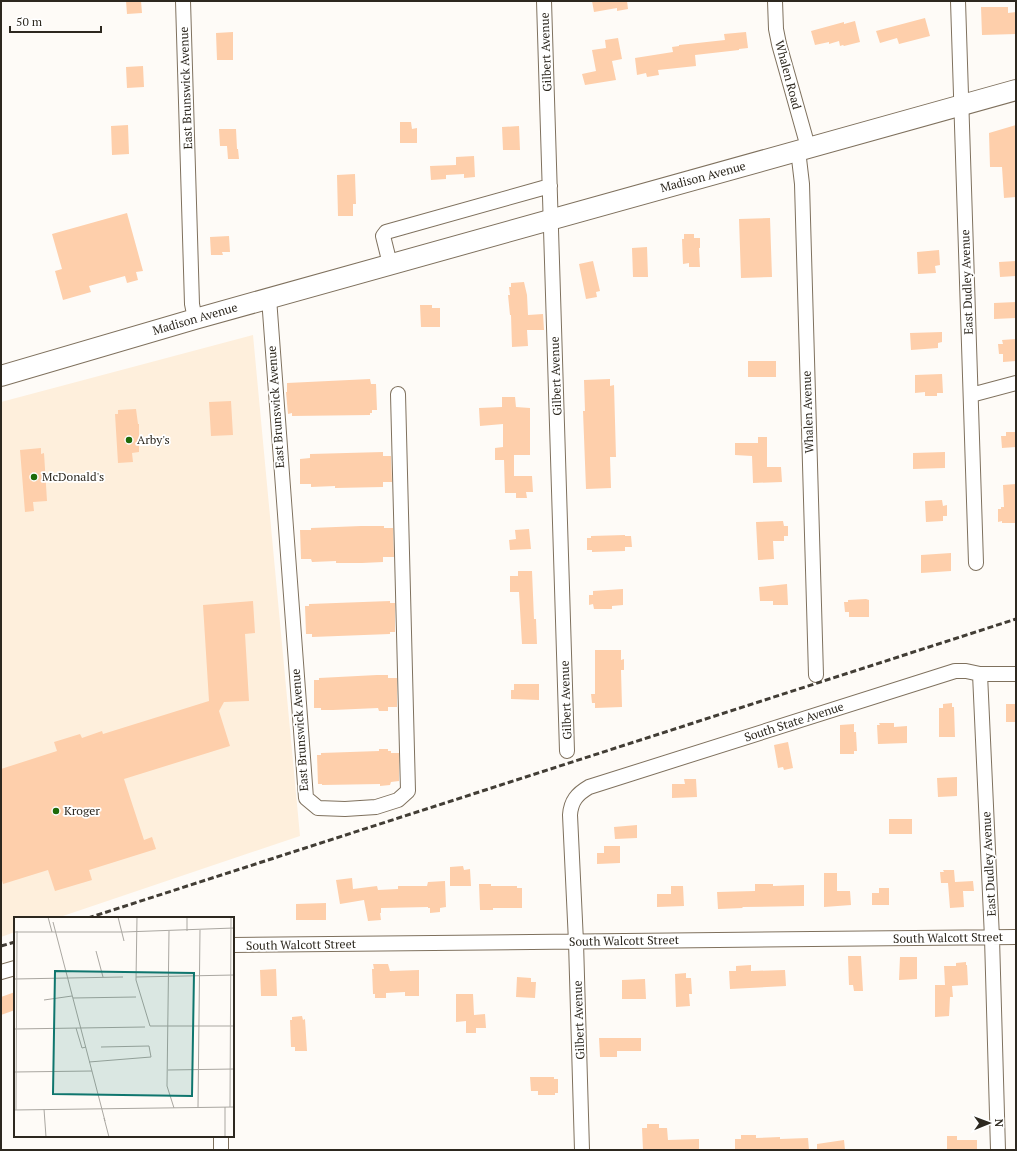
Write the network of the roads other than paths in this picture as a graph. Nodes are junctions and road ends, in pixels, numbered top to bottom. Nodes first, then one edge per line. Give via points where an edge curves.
1 (183, 1) edge
2 (544, 1) edge
3 (774, 1) edge
4 (958, 1) edge
5 (1016, 90) edge
6 (962, 105) junction
7 (803, 149) junction
8 (550, 186) junction
9 (551, 219) junction
10 (390, 264) junction
11 (269, 298) junction
12 (195, 319) junction
13 (1, 376) edge
14 (1016, 383) edge
15 (398, 394) dead end
16 (971, 395) junction
17 (976, 563) dead end
18 (980, 674) junction
19 (1016, 674) edge
20 (816, 675) dead end
21 (568, 750) dead end
22 (576, 796) joint
23 (1016, 937) edge
24 (992, 938) junction
25 (576, 942) junction
26 (234, 946) edge
27 (14, 968) edge
28 (1, 972) edge
29 (221, 1137) edge
30 (221, 1150) edge
31 (582, 1150) edge
32 (998, 1150) edge

1 - 12 street, East Brunswick Avenue via 192,304
2 - 8 street, Gilbert Avenue
3 - 7 street, Whalen Road via 776,29
4 - 6 street, East Dudley Avenue
5 - 6 main road, Madison Avenue
6 - 7 main road, Madison Avenue
6 - 16 street, East Dudley Avenue
7 - 9 main road, Madison Avenue
7 - 20 street, Whalen Avenue
8 - 9 street, Gilbert Avenue
8 - 10 street via 386,232 383,236
9 - 10 main road, Madison Avenue
9 - 21 street, Gilbert Avenue
10 - 11 main road, Madison Avenue
11 - 12 main road, Madison Avenue
11 - 15 street, East Brunswick Avenue via 306,798 318,808 345,810 376,807 398,800 408,791
12 - 13 main road, Madison Avenue
14 - 16 street
16 - 17 street, East Dudley Avenue
18 - 19 street, South State Avenue
18 - 22 street, South State Avenue via 955,671 589,787
18 - 24 street, East Dudley Avenue
22 - 25 street, Gilbert Avenue via 570,815
23 - 24 street, South Walcott Street
24 - 25 street, South Walcott Street
24 - 32 street, East Dudley Avenue
25 - 26 street, South Walcott Street
25 - 31 street, Gilbert Avenue
27 - 28 street
29 - 30 street

